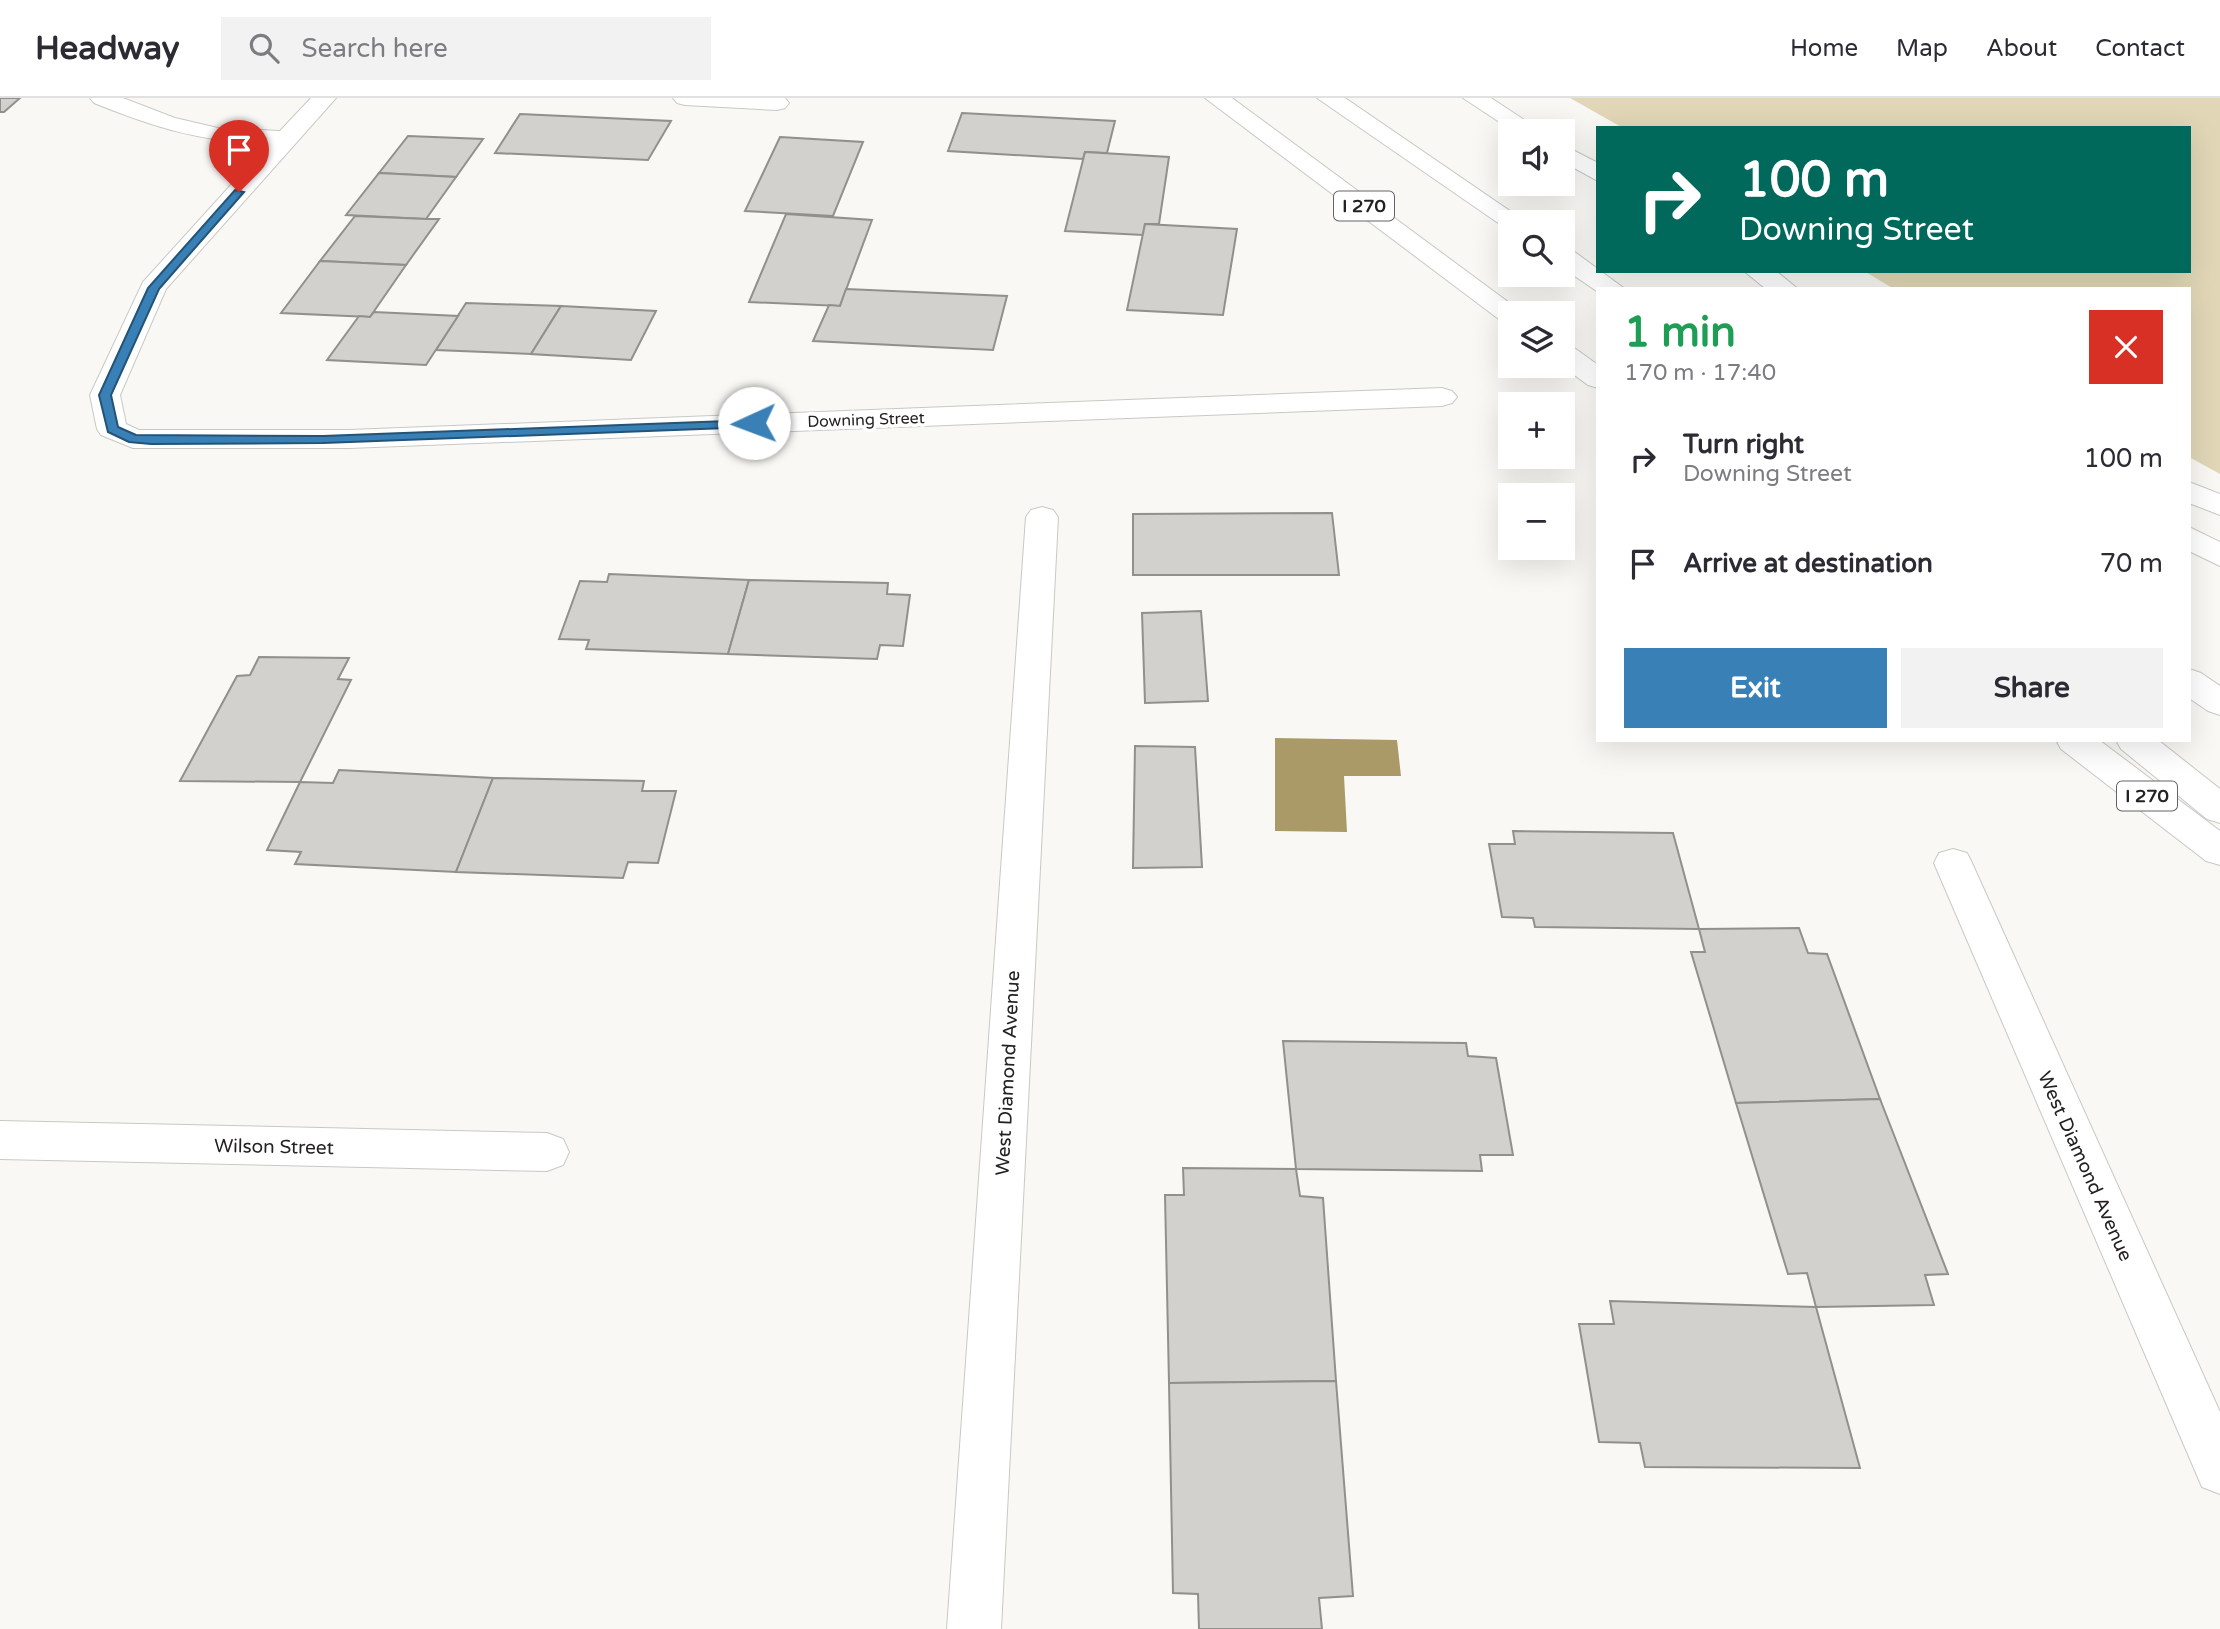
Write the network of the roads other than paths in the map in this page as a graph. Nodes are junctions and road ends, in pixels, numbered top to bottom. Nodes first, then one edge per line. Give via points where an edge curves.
1 (102, 98) edge
2 (324, 98) edge
3 (685, 98) edge
4 (1217, 98) edge
5 (1329, 98) edge
6 (1475, 98) edge
7 (777, 103) dead end
8 (1509, 119) edge
9 (288, 139) junction
10 (1390, 139) junction
11 (1575, 160) edge
12 (1596, 173) edge
13 (1498, 212) edge
14 (1498, 227) edge
15 (1575, 264) edge
16 (1760, 273) edge
17 (1571, 287) edge
18 (1609, 287) edge
19 (1782, 287) edge
20 (1498, 305) edge
21 (1596, 306) edge
22 (1575, 362) edge
23 (1596, 378) edge
24 (1442, 397) dead end
25 (2191, 492) edge
26 (2220, 506) edge
27 (1042, 517) dead end
28 (2191, 538) edge
29 (2220, 556) edge
30 (2191, 682) edge
31 (2220, 703) edge
32 (2077, 742) edge
33 (2136, 742) edge
34 (2220, 809) edge
35 (2220, 851) edge
36 (1953, 863) dead end
37 (0, 1140) edge
38 (547, 1152) dead end
39 (2220, 1469) edge
40 (974, 1629) edge

1 - 9 main road via 181,127 218,135
2 - 9 main road, Downing Street
3 - 7 main road
4 - 20 main road, I 270
5 - 10 main road
6 - 8 main road
9 - 24 main road, Downing Street via 153,288 105,395 112,429 133,439 169,441 349,439
10 - 13 main road
10 - 14 main road
11 - 12 main road
15 - 18 main road
16 - 19 main road
17 - 21 main road
22 - 23 main road
25 - 26 main road
27 - 40 main road, West Diamond Avenue
28 - 29 main road
30 - 31 main road
32 - 35 main road, I 270
33 - 34 main road
36 - 39 main road, West Diamond Avenue
37 - 38 main road, Wilson Street

